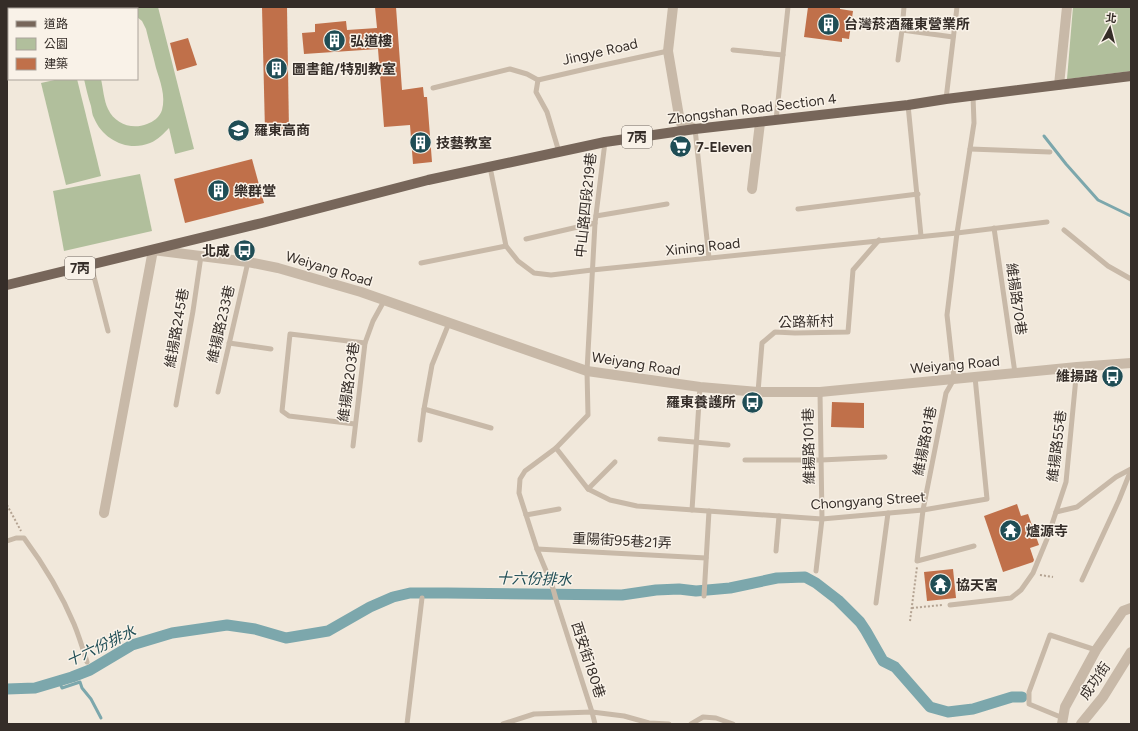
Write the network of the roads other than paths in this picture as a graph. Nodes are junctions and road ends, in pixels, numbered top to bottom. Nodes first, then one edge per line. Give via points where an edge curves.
1 (673, 7) edge
2 (788, 7) edge
3 (904, 7) edge
4 (957, 7) edge
5 (1067, 7) edge
6 (902, 30) junction
7 (953, 37) junction
8 (733, 50) dead end
9 (668, 51) junction
10 (783, 55) junction
11 (898, 60) dead end
12 (1131, 76) edge
13 (538, 80) junction
14 (1059, 85) junction
15 (433, 88) dead end
16 (972, 96) junction
17 (946, 99) junction
18 (908, 105) junction
19 (776, 120) junction
20 (760, 123) junction
21 (695, 130) junction
22 (605, 142) junction
23 (970, 149) junction
24 (558, 152) junction
25 (1050, 152) dead end
26 (490, 167) junction
27 (752, 189) dead end
28 (918, 194) junction
29 (667, 204) dead end
30 (798, 209) dead end
31 (596, 216) junction
32 (1047, 222) dead end
33 (595, 224) junction
34 (994, 228) junction
35 (1064, 230) dead end
36 (957, 233) junction
37 (921, 236) junction
38 (526, 239) dead end
39 (879, 240) junction
40 (506, 246) junction
41 (153, 250) junction
42 (201, 256) junction
43 (710, 258) junction
44 (248, 262) junction
45 (421, 263) dead end
46 (91, 265) junction
47 (592, 270) junction
48 (1131, 279) edge
49 (7, 285) edge
50 (384, 301) junction
51 (449, 323) junction
52 (108, 331) dead end
53 (229, 343) junction
54 (365, 343) junction
55 (271, 349) dead end
56 (1131, 363) edge
57 (1077, 367) junction
58 (587, 372) junction
59 (1014, 373) junction
60 (976, 377) junction
61 (954, 379) junction
62 (700, 387) junction
63 (218, 392) dead end
64 (758, 392) junction
65 (820, 392) junction
66 (176, 405) dead end
67 (424, 409) junction
68 (355, 424) junction
69 (491, 428) dead end
70 (660, 439) dead end
71 (420, 440) dead end
72 (696, 442) junction
73 (728, 445) dead end
74 (353, 446) dead end
75 (556, 448) junction
76 (885, 457) dead end
77 (745, 460) dead end
78 (821, 460) junction
79 (615, 462) dead end
80 (1131, 470) edge
81 (588, 488) junction
82 (559, 509) dead end
83 (692, 510) junction
84 (923, 510) junction
85 (709, 512) junction
86 (1056, 512) junction
87 (104, 513) dead end
88 (888, 513) junction
89 (526, 515) junction
90 (779, 516) junction
91 (822, 519) junction
92 (7, 541) edge
93 (974, 546) dead end
94 (537, 548) junction
95 (776, 551) dead end
96 (706, 558) junction
97 (816, 571) dead end
98 (1082, 580) dead end
99 (704, 596) dead end
100 (422, 598) dead end
101 (876, 603) dead end
102 (950, 605) road end
103 (1131, 608) edge
104 (1096, 650) junction
105 (1131, 652) edge
106 (87, 662) dead end
107 (592, 712) junction
108 (1063, 721) edge
109 (725, 722) edge
110 (407, 724) edge
111 (503, 724) edge
112 (595, 724) edge
113 (649, 724) edge
114 (669, 724) edge
115 (691, 724) edge
116 (733, 724) edge
117 (1081, 724) edge

1 - 9 street
2 - 10 lane
3 - 6 lane
4 - 7 lane
5 - 14 street
6 - 7 lane
6 - 11 lane
7 - 17 lane
8 - 10 lane
9 - 13 lane, Jingye Road
9 - 21 street via 680,122
10 - 19 lane
12 - 14 main road, Zhongshan Road Section 4 / 7丙
13 - 15 lane via 510,69
13 - 24 lane via 536,92 548,112
14 - 16 main road, Zhongshan Road Section 4 / 7丙
16 - 17 main road, Zhongshan Road Section 4 / 7丙
16 - 23 lane via 974,122
17 - 18 main road, Zhongshan Road Section 4 / 7丙
18 - 19 main road, Zhongshan Road Section 4 / 7丙
18 - 28 lane
19 - 20 main road, Zhongshan Road Section 4 / 7丙
20 - 21 main road, Zhongshan Road Section 4 / 7丙
20 - 27 street
21 - 22 main road, Zhongshan Road Section 4 / 7丙
21 - 43 lane
22 - 24 main road, Zhongshan Road Section 4 / 7丙
22 - 31 lane, 中山路四段219巷
23 - 25 lane
23 - 36 lane
24 - 26 main road, Zhongshan Road Section 4 / 7丙
26 - 40 lane, Xining Road
26 - 41 main road, Zhongshan Road Section 4 / 7丙 via 428,180
28 - 30 lane
28 - 37 lane
29 - 31 lane
31 - 33 lane, 中山路四段219巷
32 - 34 lane, Xining Road
33 - 38 lane
33 - 47 lane, 中山路四段219巷
34 - 36 lane, Xining Road
34 - 59 lane, 維揚路70巷
35 - 48 lane via 1108,266
36 - 37 lane, Xining Road
36 - 61 lane via 948,315
37 - 39 lane, Xining Road
39 - 43 lane, Xining Road
39 - 64 lane, 公路新村 via 853,270 848,332 775,332 762,343
40 - 45 lane
40 - 47 lane, Xining Road via 518,261 534,273 551,275
41 - 42 street, Weiyang Road
41 - 46 main road, Zhongshan Road Section 4 / 7丙
41 - 87 street
42 - 44 street, Weiyang Road
42 - 66 lane, 維揚路245巷
43 - 47 lane, Xining Road
44 - 50 street, Weiyang Road via 278,268
44 - 53 lane, 維揚路233巷
46 - 49 main road, Zhongshan Road Section 4 / 7丙
46 - 52 lane
47 - 58 lane, 中山路四段219巷
50 - 51 street, Weiyang Road
50 - 54 lane, 維揚路203巷
51 - 58 street, Weiyang Road
51 - 67 lane via 432,365
53 - 55 lane
53 - 63 lane, 維揚路233巷
54 - 68 lane, 維揚路203巷
54 - 68 lane via 290,334 282,411 289,416
56 - 57 street, Weiyang Road
57 - 59 street, Weiyang Road
57 - 86 lane, 維揚路55巷 via 1066,482
58 - 62 street, Weiyang Road
58 - 75 lane, 中山路四段219巷 via 588,415
59 - 60 street, Weiyang Road
60 - 61 street, Weiyang Road
60 - 84 lane, Chongyang Street via 987,499
61 - 65 street, Weiyang Road
61 - 84 lane, 維揚路81巷 via 946,393
62 - 64 street, Weiyang Road
62 - 72 lane
64 - 65 street, Weiyang Road
65 - 78 lane, 維揚路101巷
67 - 69 lane
67 - 71 lane
68 - 74 lane, 維揚路203巷
70 - 72 lane
72 - 73 lane
72 - 83 lane
75 - 81 lane, Chongyang Street
75 - 89 lane, 西安街180巷 via 525,471 520,479 520,493
76 - 78 lane
77 - 78 lane
78 - 91 lane, 維揚路101巷
79 - 81 lane
80 - 86 lane via 1116,477 1077,507
80 - 98 lane
81 - 83 lane, Chongyang Street via 610,500 637,506
82 - 89 lane
83 - 85 lane, Chongyang Street
84 - 88 lane, Chongyang Street
84 - 93 lane, 維揚路81巷 via 917,561
85 - 90 lane, Chongyang Street
85 - 96 lane
86 - 102 lane, 維揚路55巷 via 1033,574 1021,590 1011,598
88 - 91 lane, Chongyang Street
88 - 101 lane
89 - 94 lane, 西安街180巷
90 - 91 lane, Chongyang Street
90 - 95 lane
91 - 97 lane, 維揚路101巷
92 - 106 lane via 24,538 41,560 74,625
94 - 96 lane, 重陽街95巷21弄
94 - 107 lane, 西安街180巷 via 552,585
96 - 99 lane
100 - 110 lane
103 - 104 street via 1123,611
104 - 108 street via 1065,707
104 - 108 lane via 1050,635 1029,692 1029,704
105 - 117 street, 成功街 via 1103,697
107 - 111 lane via 534,714
107 - 112 lane, 西安街180巷
107 - 113 lane via 624,716
109 - 115 lane via 703,717
109 - 116 lane
113 - 114 lane

